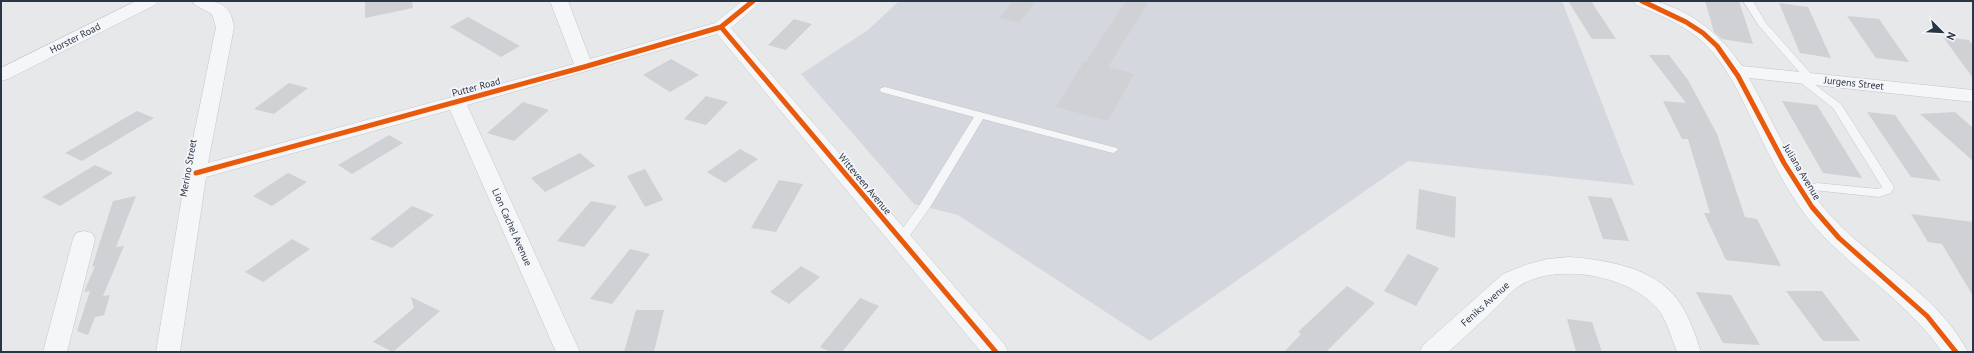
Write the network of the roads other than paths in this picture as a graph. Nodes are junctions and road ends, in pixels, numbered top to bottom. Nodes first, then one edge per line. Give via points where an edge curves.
1 (149, 1) edge
2 (201, 1) edge
3 (559, 1) edge
4 (753, 1) edge
5 (1642, 1) edge
6 (1748, 1) edge
7 (721, 27) junction
8 (584, 67) junction
9 (1736, 71) junction
10 (1, 75) edge
11 (1805, 78) junction
12 (885, 90) dead end
13 (1973, 96) edge
14 (456, 102) junction
15 (980, 115) junction
16 (1113, 150) dead end
17 (196, 173) junction
18 (1817, 187) dead end
19 (84, 239) dead end
20 (900, 239) junction
21 (55, 352) edge
22 (168, 352) edge
23 (568, 352) edge
24 (996, 352) edge
25 (1432, 352) edge
26 (1689, 352) edge
27 (1956, 352) edge

1 - 10 street, Horster Road
2 - 17 street, Merino Street via 220,10 225,27
3 - 8 street
4 - 7 street, Putter Road
5 - 9 street, Juliana Avenue via 1700,31 1719,48
6 - 11 lane via 1762,24
7 - 8 street, Putter Road
7 - 20 street, Witteveen Avenue
8 - 14 street, Putter Road
9 - 11 street, Jurgens Street
9 - 27 street, Juliana Avenue via 1792,178 1813,209 1845,245 1925,313
11 - 13 street, Jurgens Street
11 - 18 lane via 1836,106 1888,187 1879,193
12 - 15 lane
14 - 17 street, Putter Road
14 - 23 street, Lion Cachel Avenue
15 - 16 lane
15 - 20 lane via 925,206
17 - 22 street, Merino Street
19 - 21 street
20 - 24 street, Witteveen Avenue
25 - 26 street, Feniks Avenue via 1502,286 1522,273 1556,266 1616,273 1648,287 1664,300 1677,320

